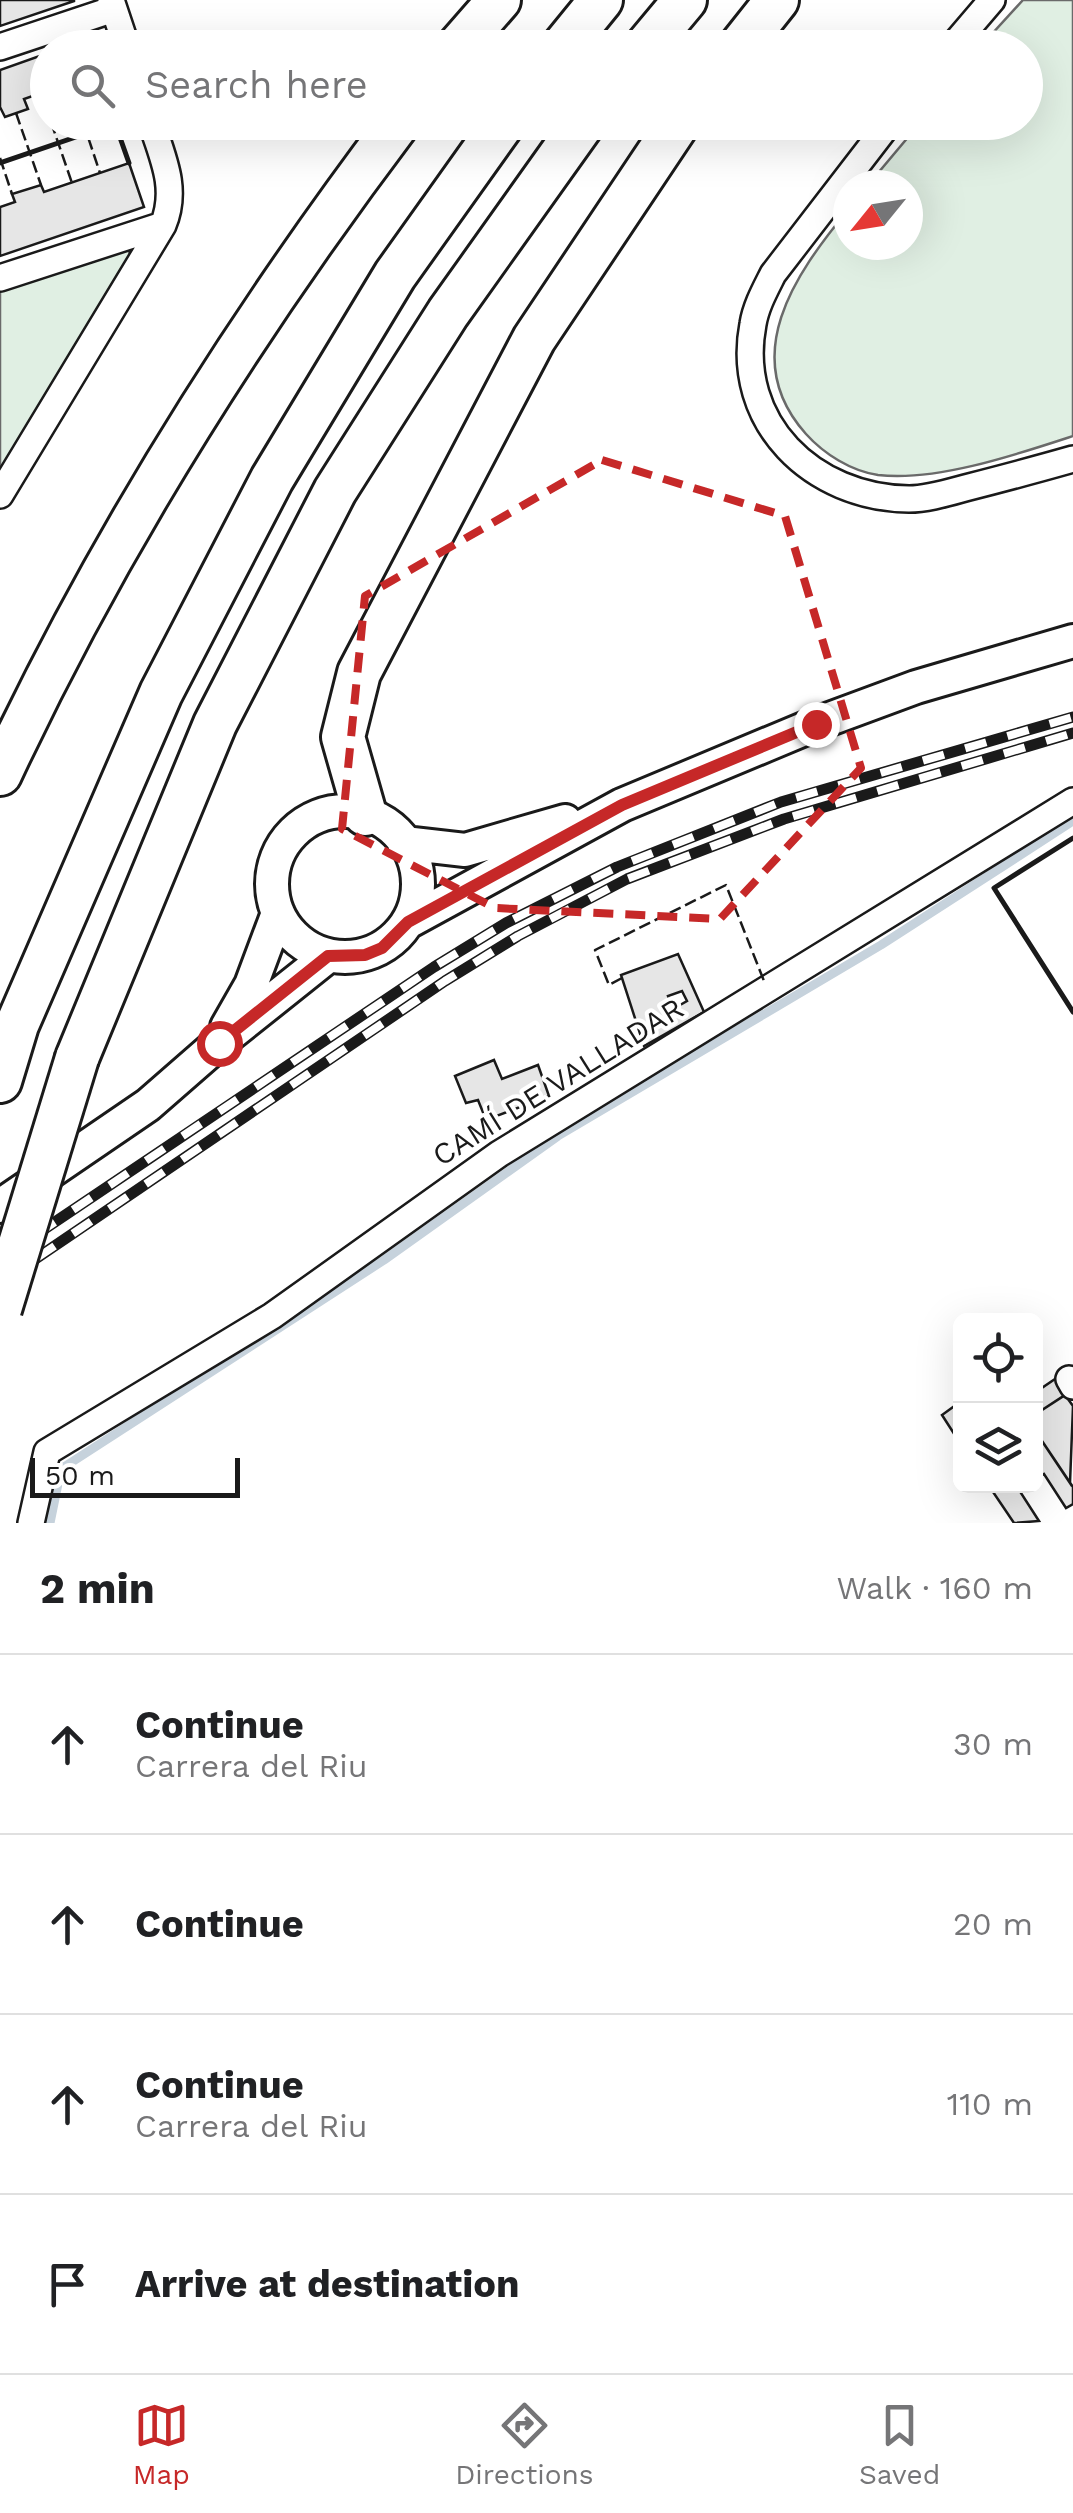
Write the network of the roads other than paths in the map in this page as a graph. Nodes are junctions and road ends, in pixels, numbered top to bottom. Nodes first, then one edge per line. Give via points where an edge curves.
1 (499, 0) edge
2 (601, 0) edge
3 (685, 0) edge
4 (776, 0) edge
5 (992, 0) edge
6 (112, 5) edge
7 (45, 30) edge
8 (120, 30) edge
9 (473, 30) edge
10 (577, 30) edge
11 (661, 30) edge
12 (752, 30) edge
13 (966, 30) edge
14 (30, 36) edge
15 (0, 47) edge
16 (157, 140) edge
17 (385, 140) edge
18 (491, 140) edge
19 (571, 140) edge
20 (667, 140) edge
21 (876, 140) edge
22 (163, 225) junction
23 (0, 278) edge
24 (1073, 460) edge
25 (0, 495) edge
26 (1073, 641) edge
27 (0, 774) edge
28 (1073, 801) edge
29 (622, 805) junction
30 (365, 814) junction
31 (404, 842) junction
32 (278, 913) junction
33 (408, 922) junction
34 (328, 956) junction
35 (219, 1043) junction
36 (0, 1081) edge
37 (0, 1206) edge
38 (0, 1309) edge
39 (31, 1523) edge

1 - 9 highway
2 - 10 highway
3 - 11 highway
4 - 12 highway
5 - 13 street
6 - 7 street
6 - 8 street
14 - 15 street
16 - 22 street via 170,184
17 - 27 highway via 172,449
18 - 36 highway via 395,275 272,479 161,693 17,1025
19 - 38 highway, bridge via 448,313 336,492 215,724 76,1058
20 - 30 highway via 534,339 359,673 343,738
21 - 24 street via 761,298 750,353 774,431 821,478 881,497 913,499
22 - 23 street
22 - 25 street
26 - 29 street via 916,686
28 - 39 street, CAMÍ DE VALLADAR via 499,1154 272,1316 47,1452
29 - 31 street via 464,850
29 - 33 street
30 - 31 street
30 - 32 street via 325,814 290,836 272,872
31 - 33 street via 418,882
32 - 34 street via 298,940
32 - 35 street via 251,986
33 - 34 street via 382,948
34 - 35 street
35 - 37 street via 148,1105

